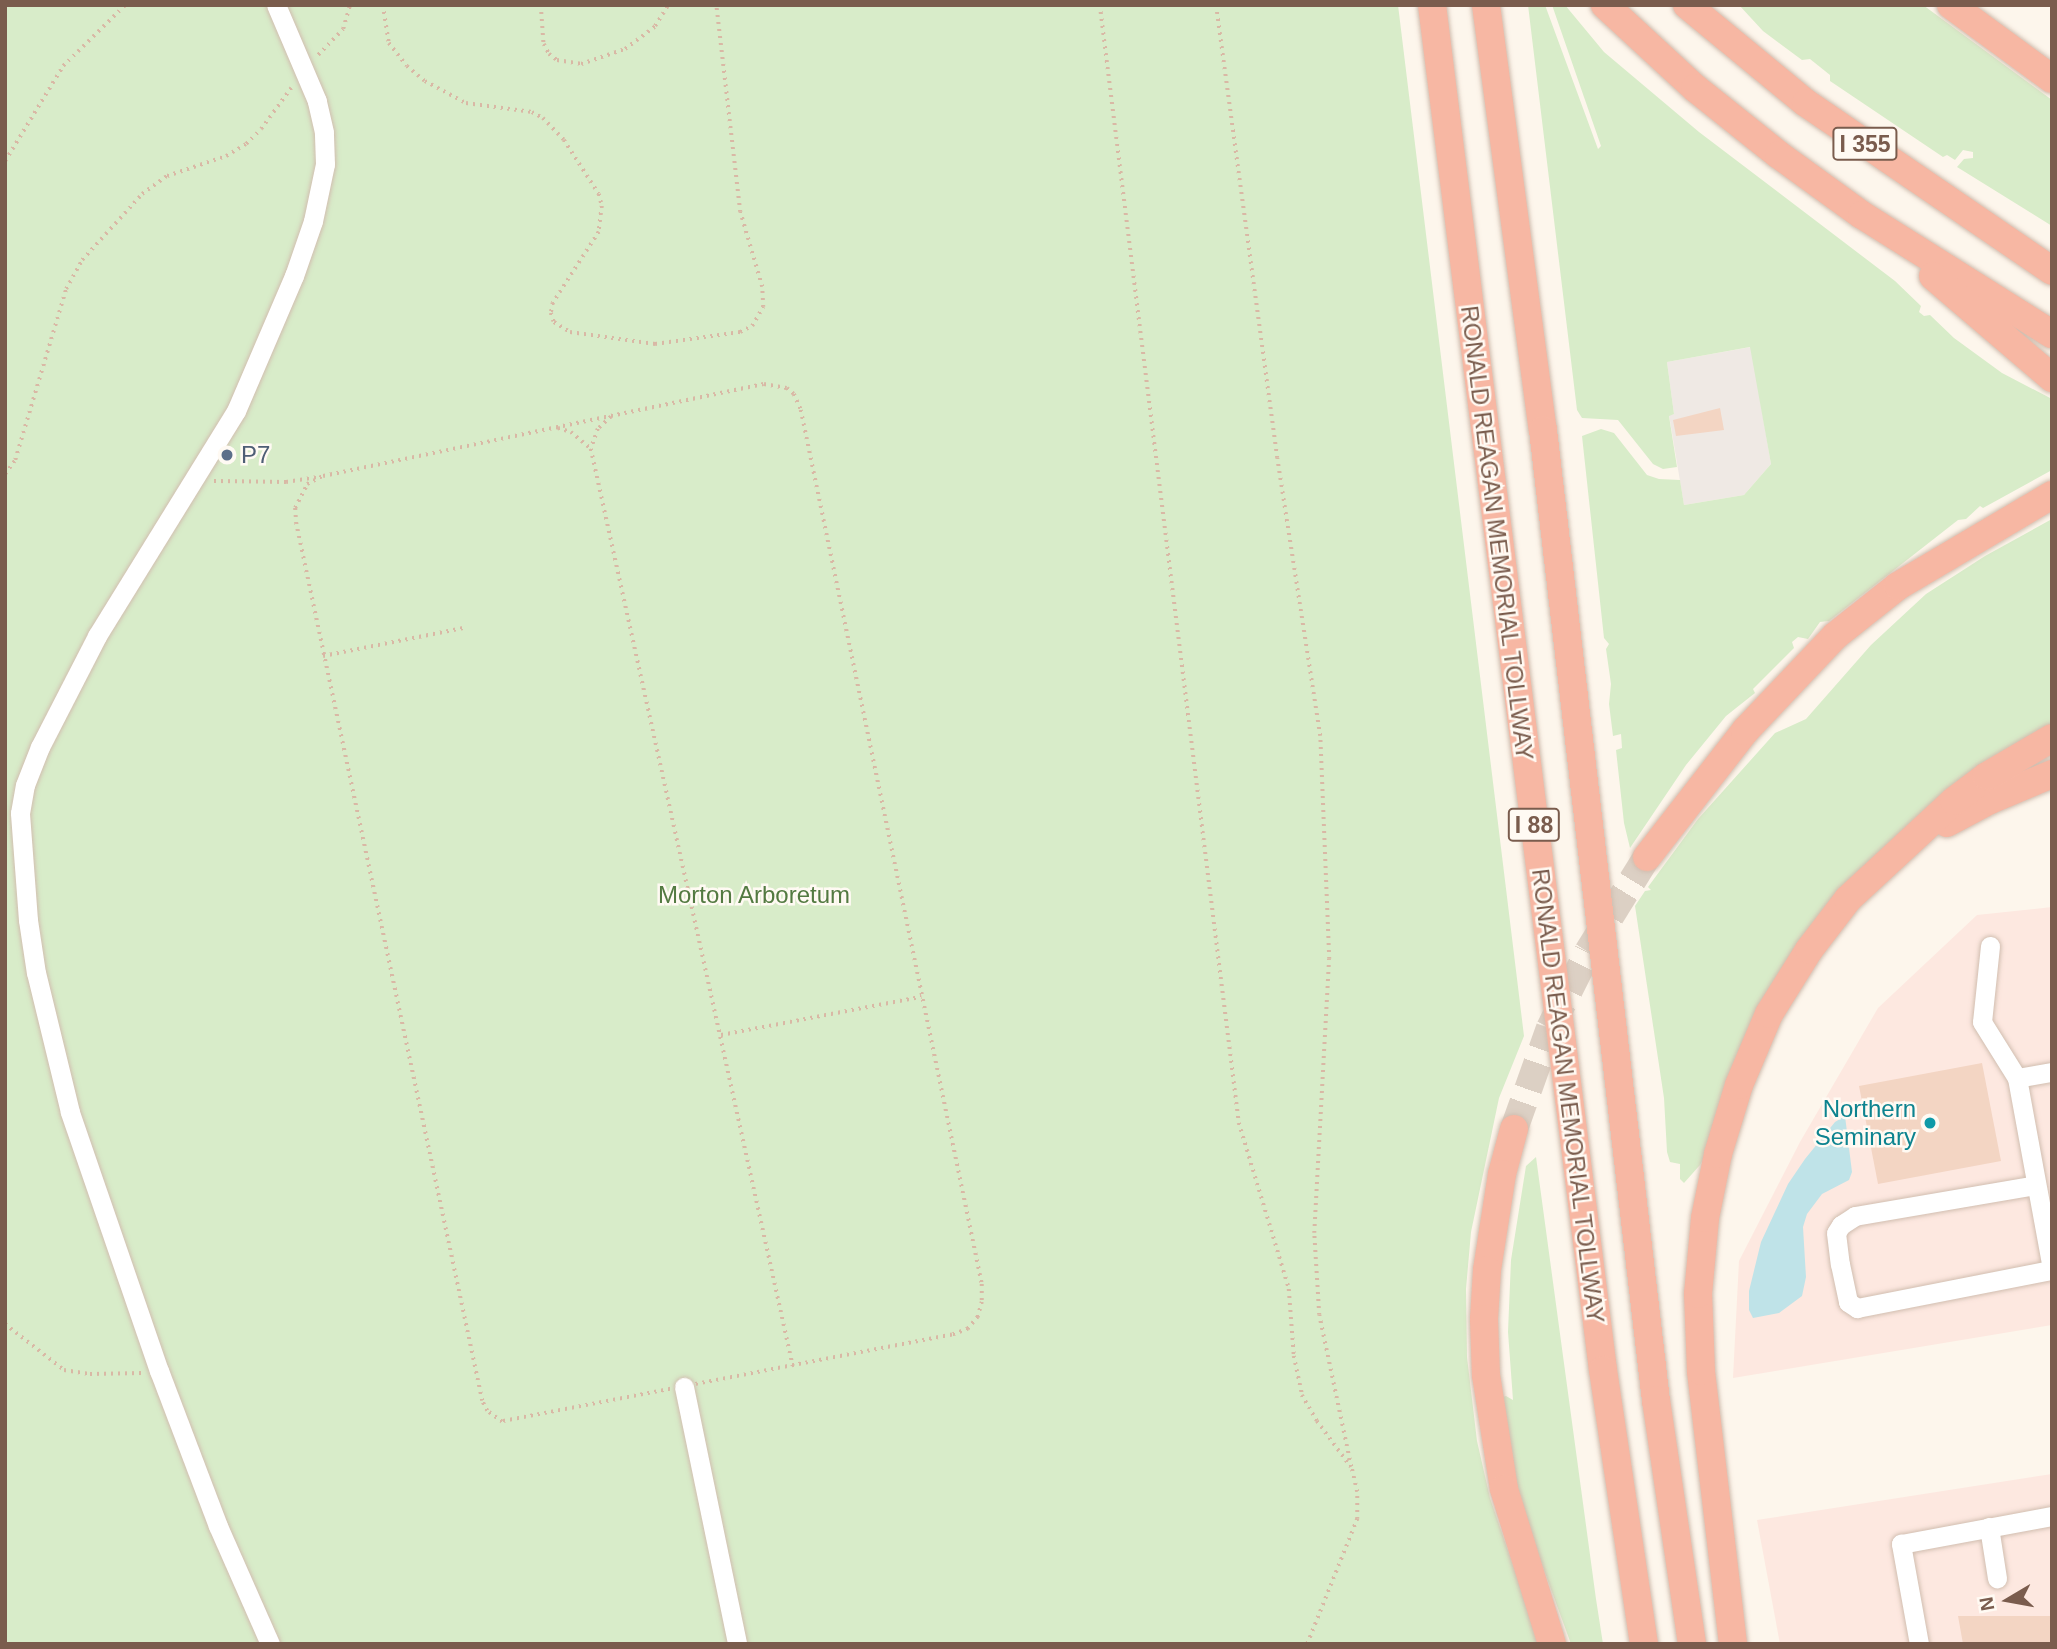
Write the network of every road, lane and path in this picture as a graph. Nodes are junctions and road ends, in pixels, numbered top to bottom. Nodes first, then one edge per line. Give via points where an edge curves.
1 (125, 5) edge
2 (276, 5) edge
3 (350, 5) edge
4 (383, 5) edge
5 (541, 5) edge
6 (668, 5) edge
7 (716, 5) edge
8 (1100, 5) edge
9 (1216, 5) edge
10 (1432, 5) edge
11 (1486, 5) edge
12 (1605, 5) edge
13 (1687, 5) edge
14 (1951, 5) edge
15 (304, 68) junction
16 (2052, 79) edge
17 (5, 161) edge
18 (1862, 215) junction
19 (2052, 271) edge
20 (2052, 334) edge
21 (2052, 378) edge
22 (612, 416) junction
23 (557, 427) junction
24 (591, 449) junction
25 (5, 474) edge
26 (323, 477) junction
27 (188, 489) junction
28 (2052, 495) edge
29 (463, 628) dead end
30 (324, 656) junction
31 (2052, 738) edge
32 (2052, 774) edge
33 (1896, 852) junction
34 (1647, 858) tunnel mouth
35 (1990, 946) dead end
36 (921, 998) junction
37 (721, 1035) junction
38 (2052, 1072) edge
39 (2017, 1078) junction
40 (1514, 1129) tunnel mouth
41 (2036, 1185) junction
42 (2051, 1270) edge
43 (5, 1324) edge
44 (793, 1366) junction
45 (159, 1371) junction
46 (684, 1387) junction
47 (1351, 1467) junction
48 (2052, 1516) edge
49 (1989, 1527) junction
50 (1997, 1578) dead end
51 (270, 1644) edge
52 (737, 1644) edge
53 (1307, 1644) edge
54 (1552, 1644) edge
55 (1644, 1644) edge
56 (1692, 1644) edge
57 (1733, 1644) edge
58 (1919, 1644) edge

1 - 17 path via 63,66
2 - 15 lane
3 - 15 path via 343,29
4 - 7 path via 389,43 407,66 466,103 532,112 543,118 599,194 598,232 553,303 554,322 570,332 655,344 740,332 752,326 763,307 762,287 740,212
5 - 6 path via 549,54 582,64 625,49 655,26
8 - 47 path via 1239,1123 1289,1289 1294,1356 1303,1395
9 - 47 path via 1320,736 1329,960 1314,1233 1320,1315
10 - 55 highway, RONALD REAGAN MEMORIAL TOLLWAY / I 88 via 1603,1370
11 - 56 highway, RONALD REAGAN MEMORIAL TOLLWAY / I 88 via 1544,430 1656,1400
12 - 18 highway, I 355 via 1695,88
13 - 19 highway, I 355 via 1806,103
14 - 16 highway
15 - 25 path via 246,144 226,156 167,176 142,194 82,260 66,289 15,460
15 - 27 lane via 324,132 325,164 313,221 236,411
18 - 20 highway, I 355
18 - 21 highway
22 - 23 path
22 - 24 path via 598,429
22 - 36 path via 764,384 778,384 794,394 801,410
23 - 24 path
23 - 26 path
24 - 37 path
26 - 27 path via 286,482 216,480
26 - 30 path via 307,484 295,508
27 - 45 lane via 60,705 25,785 20,813 28,920 49,1034 70,1112
28 - 34 highway via 1898,586 1835,636 1745,731
29 - 30 path
30 - 46 path via 487,1411 502,1422 513,1422
31 - 33 highway via 1987,776
32 - 33 highway via 1990,800
33 - 57 highway via 1848,899 1769,1014 1739,1085 1705,1218 1698,1294 1701,1371
35 - 39 lane via 1982,1022
36 - 37 path
36 - 44 path via 982,1284 978,1317 968,1329 952,1335
37 - 44 path
38 - 39 lane
39 - 41 lane
40 - 54 highway via 1502,1174 1488,1270 1486,1375 1504,1489
41 - 42 lane
41 - 42 lane via 1855,1216 1836,1233 1840,1264 1848,1303 1857,1308
43 - 45 path via 64,1370 90,1374
44 - 46 path
45 - 51 lane via 218,1527
46 - 52 lane
47 - 53 path via 1357,1519
48 - 49 lane
49 - 50 lane
49 - 58 lane via 1901,1544

